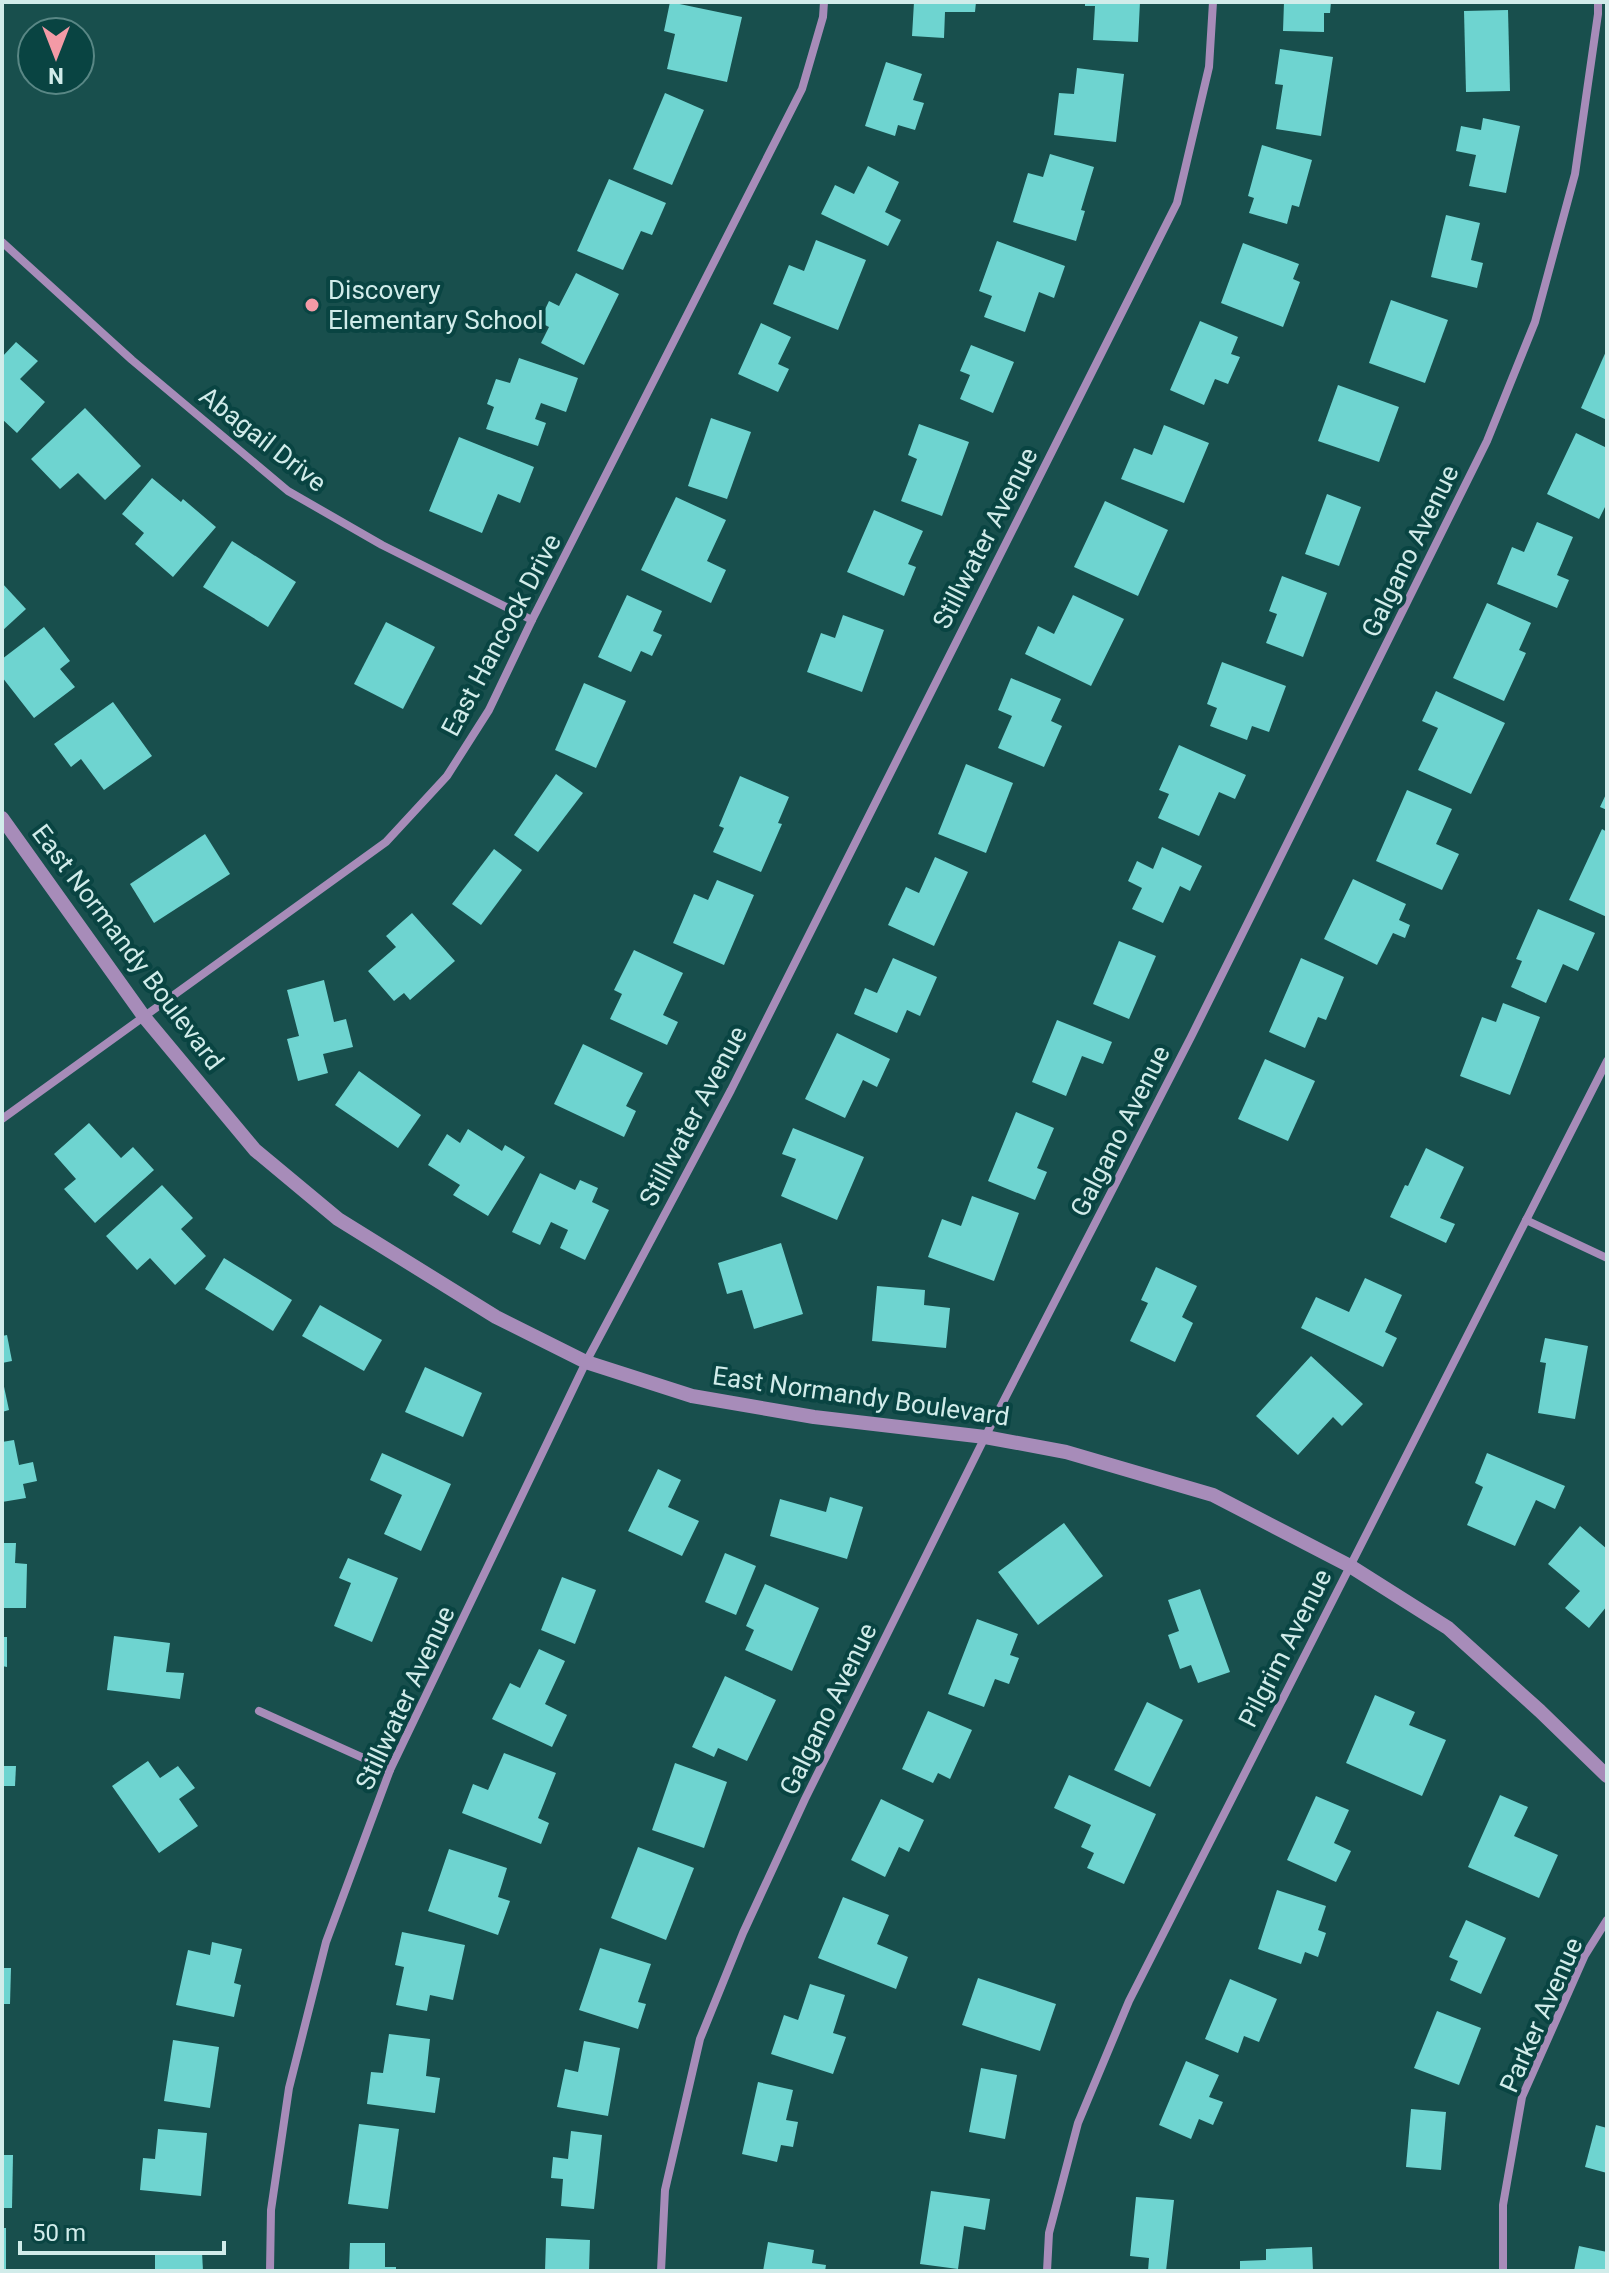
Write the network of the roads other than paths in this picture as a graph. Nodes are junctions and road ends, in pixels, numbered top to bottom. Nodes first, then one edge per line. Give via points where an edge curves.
1 (824, 2) edge
2 (1213, 2) edge
3 (1598, 2) edge
4 (2, 242) edge
5 (532, 620) junction
6 (2, 818) edge
7 (145, 1018) junction
8 (1607, 1061) edge
9 (2, 1119) edge
10 (1526, 1220) junction
11 (1607, 1258) edge
12 (586, 1362) junction
13 (985, 1437) junction
14 (1350, 1566) junction
15 (259, 1711) dead end
16 (390, 1770) junction
17 (1607, 1776) edge
18 (1607, 1920) edge
19 (270, 2271) edge
20 (661, 2271) edge
21 (1047, 2271) edge
22 (1503, 2271) edge

1 - 5 street, East Hancock Drive via 802,89
2 - 12 street, Stillwater Avenue via 1209,67 1177,203 731,1090
3 - 13 street, Galgano Avenue via 1575,174 1535,322 1487,441
4 - 5 street, Abagail Drive via 288,491
5 - 7 street, East Hancock Drive via 489,710 447,776 386,842
6 - 7 street, East Normandy Boulevard
7 - 9 street, East Hancock Drive
7 - 12 street, East Normandy Boulevard via 255,1150 338,1219 496,1317
8 - 10 street, Pilgrim Avenue
10 - 11 street
10 - 14 street, Pilgrim Avenue
12 - 13 street, East Normandy Boulevard via 692,1396
12 - 16 street, Stillwater Avenue
13 - 14 street, East Normandy Boulevard via 1066,1452 1213,1495
13 - 20 street, Galgano Avenue via 805,1799 700,2039 665,2190
14 - 17 street, East Normandy Boulevard via 1448,1628
14 - 21 street, Pilgrim Avenue via 1129,2001 1078,2123 1049,2233
15 - 16 street
16 - 19 street, Stillwater Avenue via 326,1942 289,2088 271,2210
18 - 22 street, Parker Avenue via 1585,1955 1522,2097 1503,2205

